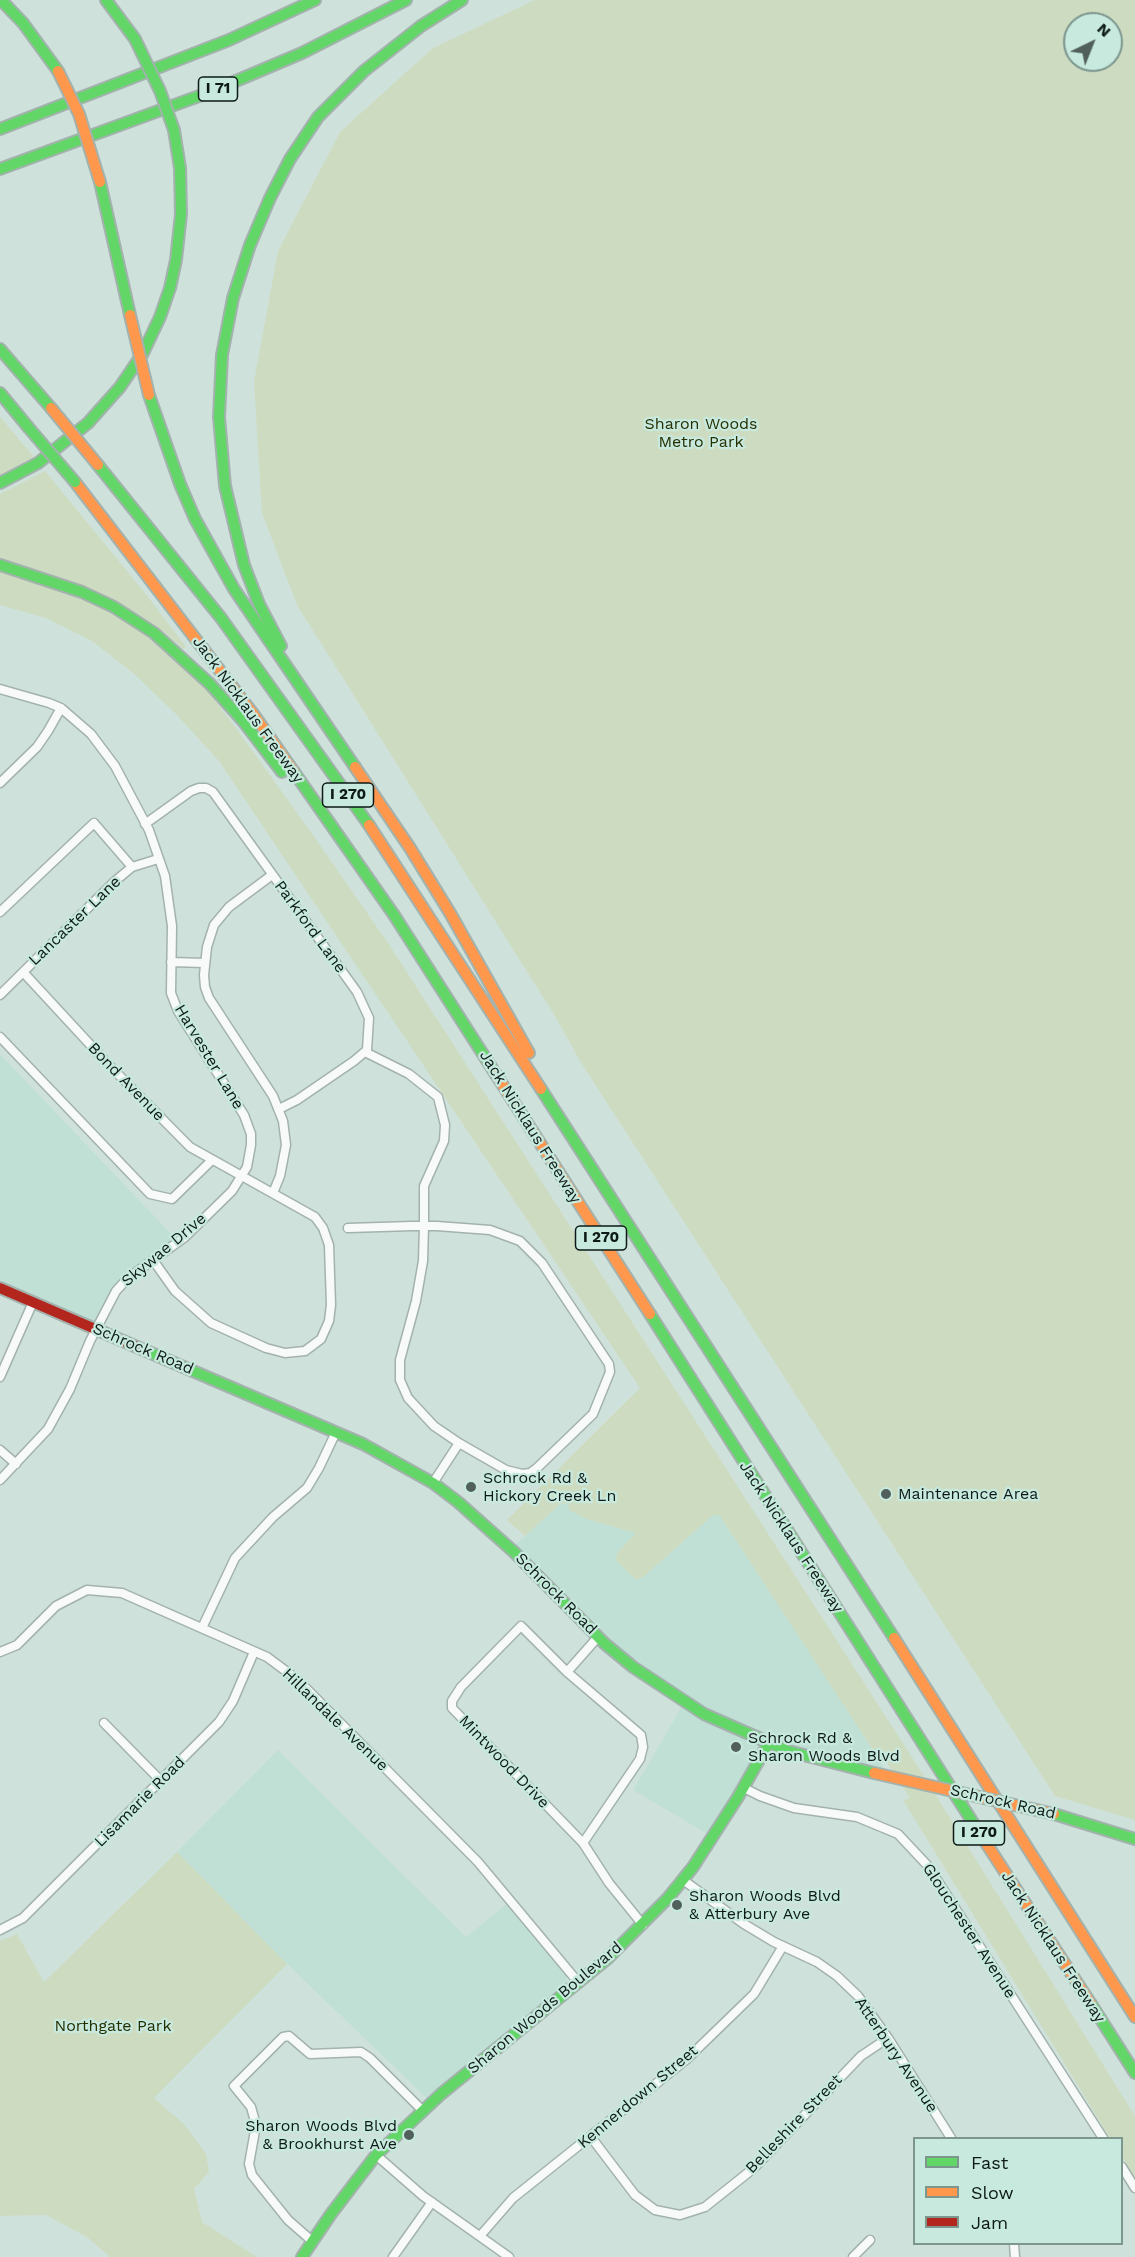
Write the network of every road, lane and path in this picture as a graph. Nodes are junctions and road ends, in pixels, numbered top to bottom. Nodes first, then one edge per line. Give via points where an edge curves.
1 (1, 0) edge
2 (106, 0) edge
3 (315, 0) edge
4 (406, 0) edge
5 (462, 0) edge
6 (0, 129) edge
7 (0, 170) edge
8 (0, 349) edge
9 (0, 393) edge
10 (0, 483) edge
11 (0, 566) edge
12 (0, 689) edge
13 (61, 708) junction
14 (317, 712) junction
15 (0, 783) edge
16 (145, 824) junction
17 (158, 859) junction
18 (132, 867) junction
19 (272, 875) junction
20 (374, 887) junction
21 (0, 912) edge
22 (171, 962) junction
23 (205, 963) junction
24 (23, 972) junction
25 (0, 995) edge
26 (0, 1037) edge
27 (365, 1052) junction
28 (279, 1109) junction
29 (574, 1141) junction
30 (211, 1161) junction
31 (242, 1177) junction
32 (273, 1193) junction
33 (424, 1226) junction
34 (348, 1228) dead end
35 (153, 1260) junction
36 (0, 1288) edge
37 (33, 1302) junction
38 (97, 1329) junction
39 (0, 1377) edge
40 (336, 1432) junction
41 (459, 1443) junction
42 (0, 1450) edge
43 (16, 1464) junction
44 (0, 1480) edge
45 (433, 1483) junction
46 (202, 1628) junction
47 (598, 1637) junction
48 (0, 1652) edge
49 (255, 1652) junction
50 (567, 1672) junction
51 (104, 1723) dead end
52 (768, 1744) junction
53 (161, 1781) junction
54 (744, 1788) junction
55 (1135, 1839) edge
56 (583, 1843) junction
57 (684, 1880) junction
58 (643, 1925) junction
59 (0, 1930) edge
60 (783, 1946) junction
61 (578, 1982) junction
62 (1135, 2017) edge
63 (888, 2038) junction
64 (1135, 2073) edge
65 (423, 2111) junction
66 (591, 2137) junction
67 (950, 2137) edge
68 (1102, 2137) edge
69 (376, 2155) junction
70 (1123, 2169) edge
71 (1135, 2188) edge
72 (432, 2202) junction
73 (480, 2236) junction
74 (870, 2240) dead end
75 (312, 2241) junction
76 (302, 2257) edge
77 (393, 2257) edge
78 (509, 2257) edge
79 (853, 2257) edge

1 - 14 main road, bridge via 58,71 79,114 100,182 149,395 195,519 234,589
2 - 10 main road, bridge via 135,39 174,130 181,214 176,260 163,307 142,353 105,406 38,463
3 - 6 main road, I 71 via 229,40
4 - 7 main road, I 71 via 302,53 232,83
5 - 14 main road via 364,71 318,117 270,198 233,298 222,355 220,407 225,486 244,565 259,604
8 - 29 main road, Jack Nicklaus Freeway / I 270, bridge via 220,618 364,819
9 - 20 main road, Jack Nicklaus Freeway / I 270, bridge via 146,572 254,715
11 - 20 main road via 82,592 114,607 172,647 243,721
12 - 13 street, Harvester Lane
13 - 15 street via 37,747
13 - 16 street, Harvester Lane via 92,734 115,766
14 - 29 main road via 450,914
16 - 17 street, Harvester Lane
16 - 19 street, Parkford Lane via 192,791 206,788 213,792
17 - 18 street, Lancaster Lane
17 - 22 street, Harvester Lane via 165,876 172,926
18 - 21 street via 94,823
18 - 24 street, Lancaster Lane
19 - 23 street via 213,925
19 - 27 street, Parkford Lane via 357,992 369,1018
20 - 64 main road, Jack Nicklaus Freeway / I 270
22 - 23 street
22 - 31 street, Harvester Lane via 171,993 178,1011 248,1124 250,1156
23 - 28 street via 209,998
24 - 25 street, Lancaster Lane
24 - 30 street, Bond Avenue via 173,1131
26 - 30 street via 150,1194 172,1199
27 - 28 street
27 - 33 street via 409,1074 438,1097 446,1133 424,1186
28 - 32 street via 286,1145
29 - 62 main road, Jack Nicklaus Freeway / I 270
30 - 31 street, Bond Avenue
31 - 32 street
31 - 35 street, Skywae Drive via 185,1237
32 - 35 street via 315,1217 329,1245 329,1321 321,1339 305,1351 285,1353 266,1348 211,1323 175,1292
33 - 34 street
33 - 41 street via 423,1261 399,1360 400,1380 408,1398 434,1426
33 - 41 street via 490,1230 519,1241 542,1263 609,1364 610,1372 593,1414 530,1473 506,1470
35 - 38 street, Skywae Drive via 122,1284
36 - 37 main road, Schrock Road
37 - 38 main road, Schrock Road
37 - 39 street
38 - 40 main road, Schrock Road
38 - 43 street, Skywae Drive via 48,1429
40 - 45 main road, Schrock Road
40 - 46 street via 307,1488 235,1558
41 - 45 street
42 - 43 street
43 - 44 street, Skywae Drive
45 - 47 main road, Schrock Road via 515,1553
46 - 48 street, Hillandale Avenue via 122,1593 87,1590 56,1606 17,1645
46 - 49 street, Hillandale Avenue
47 - 50 street
47 - 52 main road, Schrock Road via 633,1667 710,1718
49 - 53 street, Lisamarie Road via 219,1722
49 - 61 street, Hillandale Avenue via 298,1680 462,1845
50 - 56 street via 641,1735 644,1747 640,1759
50 - 56 street, Mintwood Drive via 521,1626 461,1687 452,1708
51 - 53 street
52 - 54 main road, Sharon Woods Boulevard
52 - 55 main road, Schrock Road, bridge via 822,1761 1054,1814
53 - 59 street, Lisamarie Road via 22,1918
54 - 57 main road, Sharon Woods Boulevard
54 - 68 street, Glouchester Avenue via 794,1808 858,1817 898,1834 928,1866
56 - 58 street
57 - 58 main road, Sharon Woods Boulevard
57 - 60 street, Atterbury Avenue via 744,1924
58 - 61 main road, Sharon Woods Boulevard
60 - 63 street, Atterbury Avenue via 837,1976 858,1996
60 - 66 street, Kennerdown Street via 754,1994 687,2059
61 - 65 main road, Sharon Woods Boulevard
63 - 66 street, Belleshire Street via 861,2056 754,2168 705,2207 680,2215 656,2210 635,2195
63 - 67 street, Atterbury Avenue
65 - 69 main road, Sharon Woods Boulevard
65 - 75 street via 361,2052 310,2054 289,2036 283,2037 234,2086 251,2107 256,2125 249,2169 288,2220
66 - 73 street, Kennerdown Street via 513,2198
69 - 72 street
69 - 75 main road, Sharon Woods Boulevard
70 - 71 street
72 - 73 street
72 - 77 street
73 - 78 street
74 - 79 street
75 - 76 main road, Sharon Woods Boulevard

